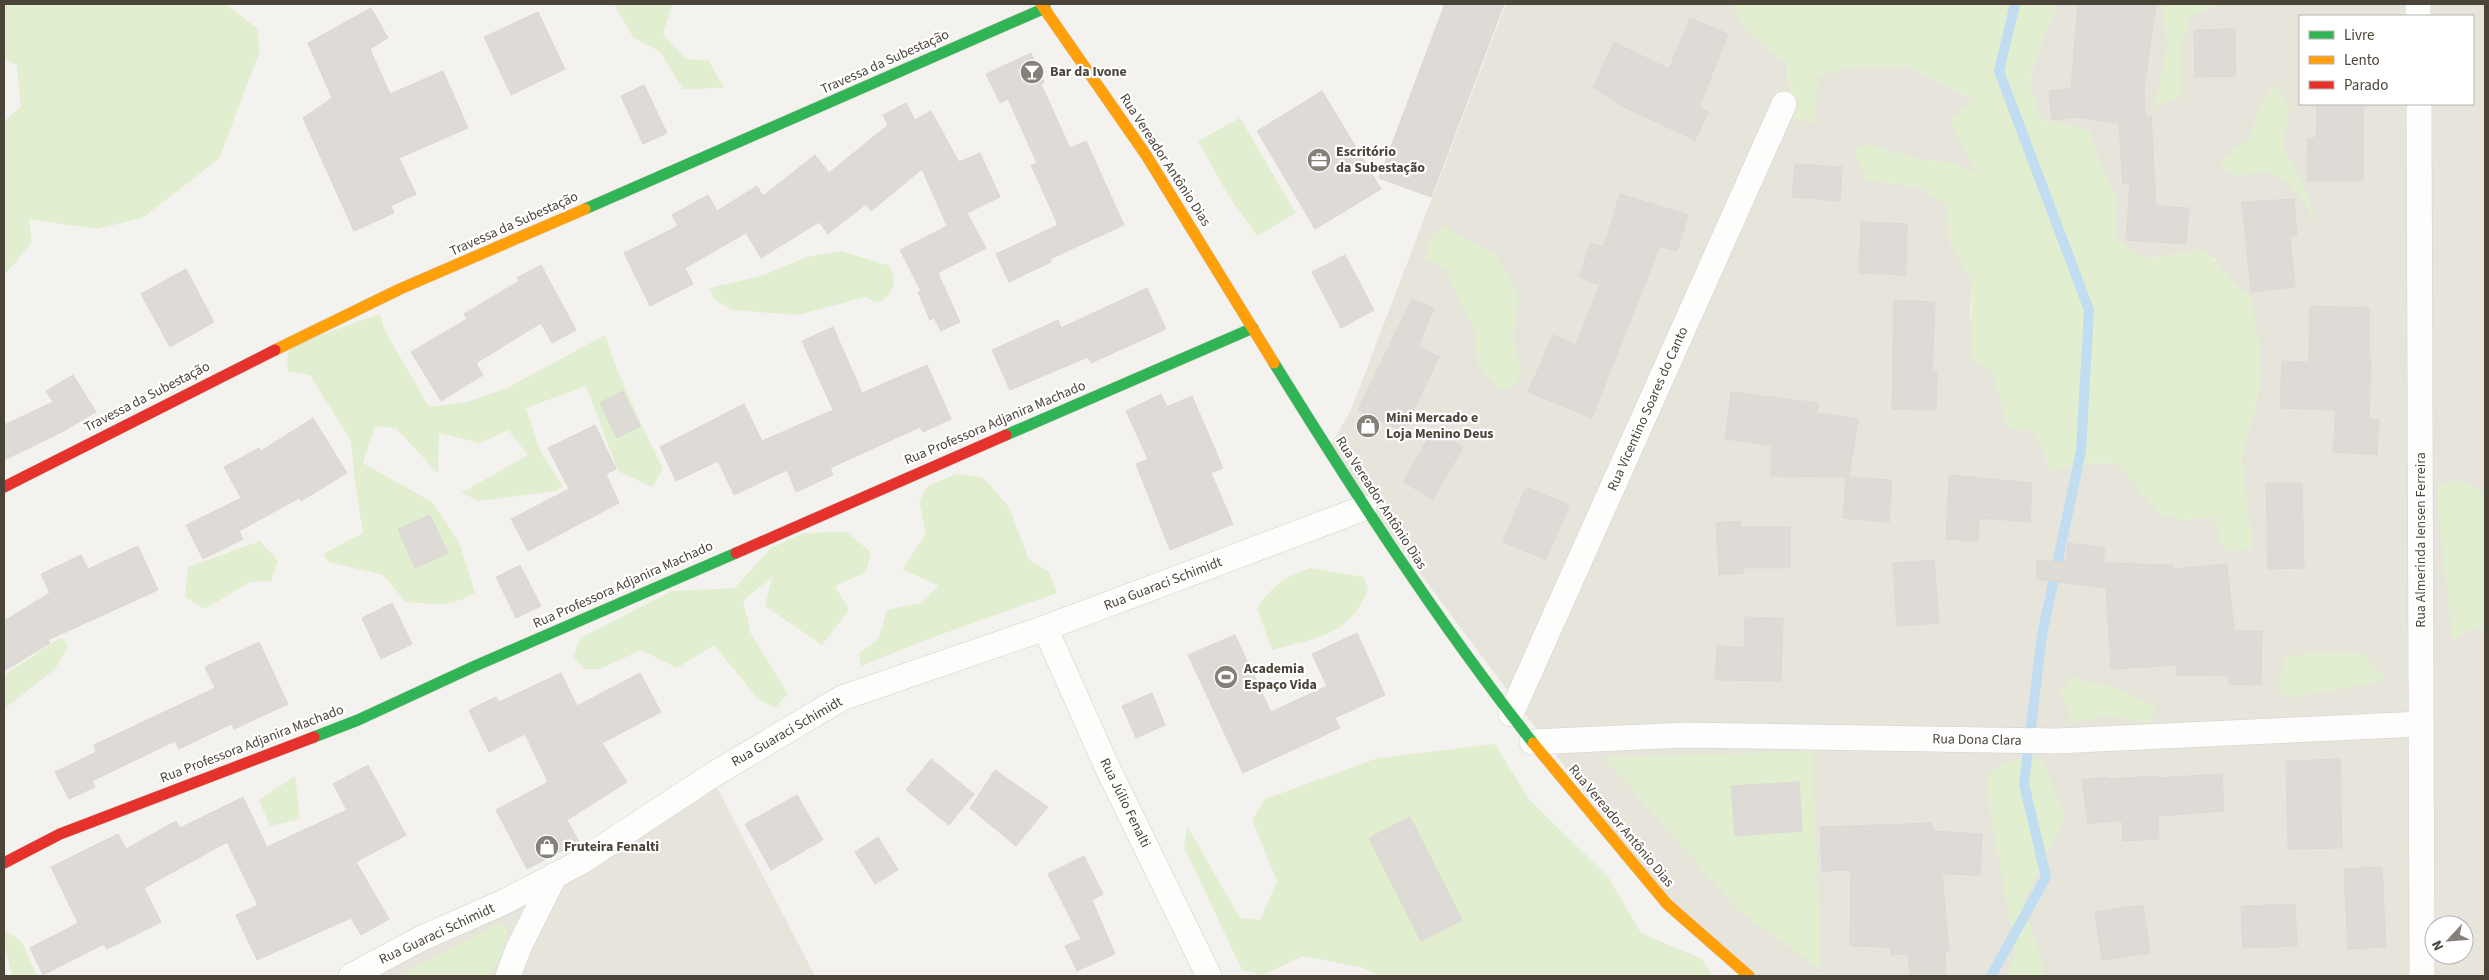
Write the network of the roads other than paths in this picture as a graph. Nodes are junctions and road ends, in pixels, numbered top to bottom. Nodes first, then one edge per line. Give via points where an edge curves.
1 (1043, 6) edge
2 (1784, 104) dead end
3 (2419, 105) edge
4 (1253, 328) junction
5 (4, 486) edge
6 (1364, 508) junction
7 (1045, 628) junction
8 (1511, 714) junction
9 (2421, 724) junction
10 (1532, 742) junction
11 (4, 863) edge
12 (555, 875) junction
13 (351, 976) edge
14 (508, 976) edge
15 (1209, 976) edge
16 (1749, 976) edge
17 (2422, 976) edge

1 - 4 street, Rua Vereador Antônio Dias via 1146,155
1 - 5 street, Travessa da Subestação via 400,289
2 - 8 street, Rua Vicentino Soares do Canto
3 - 9 street, Rua Almerinda Iensen Ferreira
4 - 6 street, Rua Vereador Antônio Dias
4 - 11 street, Rua Professora Adjanira Machado via 475,666 358,720 60,834
6 - 7 street, Rua Guaraci Schimidt
6 - 8 street, Rua Vereador Antônio Dias via 1458,645
7 - 12 street, Rua Guaraci Schimidt via 842,698 711,776 580,863
7 - 15 street, Rua Júlio Fenalti via 1107,767
8 - 10 street, Rua Vereador Antônio Dias
9 - 10 street, Rua Dona Clara via 2056,741 1685,735
9 - 17 street, Rua Almerinda Iensen Ferreira
10 - 16 street, Rua Vereador Antônio Dias via 1666,904
12 - 13 street, Rua Guaraci Schimidt via 504,902 422,938
12 - 14 street

